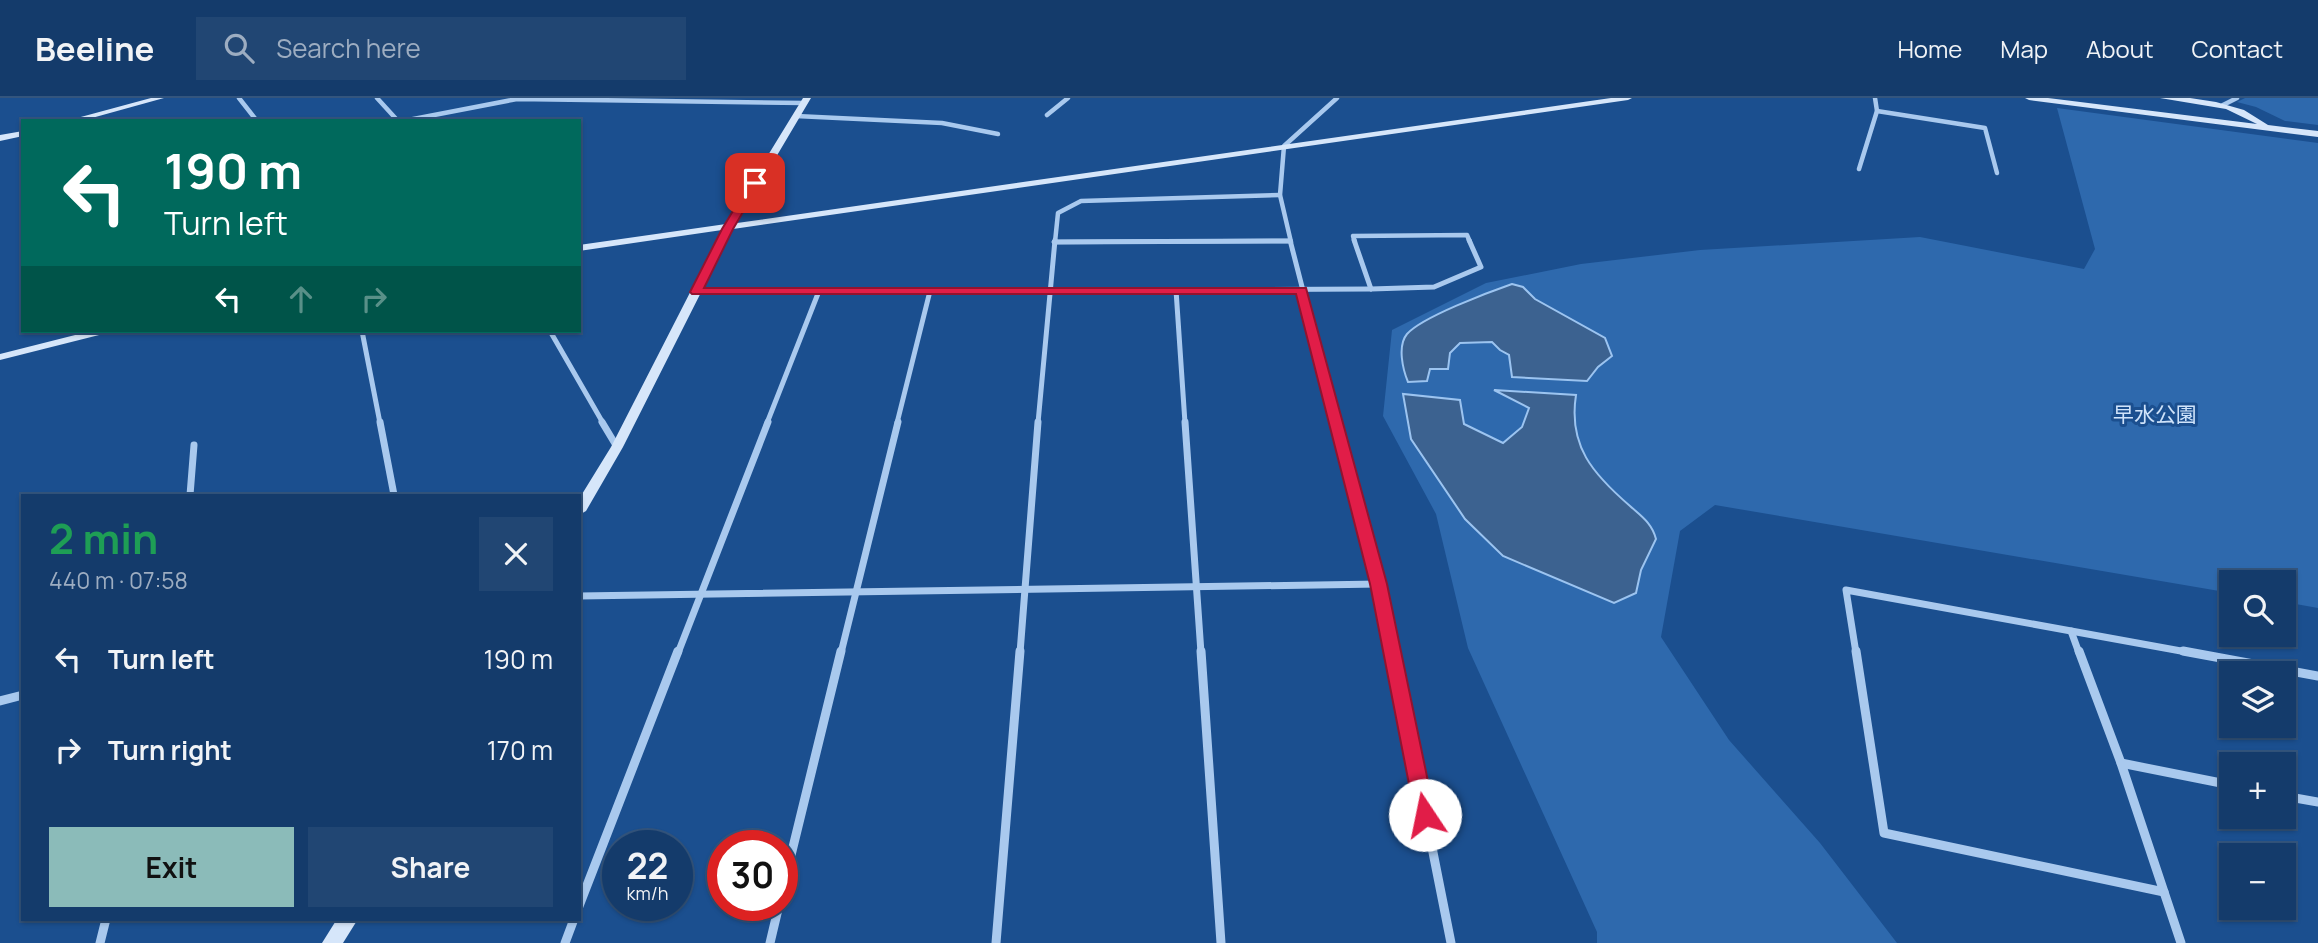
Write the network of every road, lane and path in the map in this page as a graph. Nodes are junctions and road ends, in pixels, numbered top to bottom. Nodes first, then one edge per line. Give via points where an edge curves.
1 (160, 98) edge
2 (239, 98) edge
3 (377, 98) edge
4 (516, 98) edge
5 (1068, 98) edge
6 (1336, 98) edge
7 (1628, 98) edge
8 (1875, 98) edge
9 (2029, 98) edge
10 (2164, 98) edge
11 (2237, 98) edge
12 (595, 99) edge
13 (805, 101) edge
14 (2223, 105) junction
15 (1877, 111) junction
16 (1047, 115) dead end
17 (796, 116) junction
18 (78, 119) edge
19 (255, 119) edge
20 (395, 119) edge
21 (413, 119) edge
22 (2268, 127) junction
23 (21, 133) edge
24 (998, 134) dead end
25 (2318, 134) edge
26 (0, 138) edge
27 (1284, 146) junction
28 (1858, 169) dead end
29 (1997, 173) dead end
30 (1280, 195) junction
31 (728, 229) junction
32 (1290, 241) junction
33 (1054, 242) junction
34 (581, 248) edge
35 (1371, 289) junction
36 (1176, 290) junction
37 (819, 291) junction
38 (930, 291) junction
39 (1049, 291) junction
40 (1301, 291) junction
41 (696, 292) junction
42 (95, 333) edge
43 (362, 333) edge
44 (552, 333) edge
45 (0, 357) edge
46 (194, 445) dead end
47 (617, 447) junction
48 (190, 494) edge
49 (394, 494) edge
50 (581, 508) edge
51 (1379, 584) junction
52 (1196, 587) junction
53 (1024, 590) junction
54 (856, 592) junction
55 (701, 594) junction
56 (581, 596) edge
57 (2071, 631) junction
58 (2318, 676) edge
59 (21, 696) edge
60 (0, 701) edge
61 (2121, 763) junction
62 (2219, 783) edge
63 (2296, 798) edge
64 (2318, 802) edge
65 (797, 830) edge
66 (2164, 892) junction
67 (581, 901) edge
68 (106, 921) edge
69 (347, 921) edge
70 (573, 921) edge
71 (775, 921) edge
72 (100, 943) edge
73 (331, 943) edge
74 (565, 943) edge
75 (770, 943) edge
76 (996, 943) edge
77 (1221, 943) edge
78 (1451, 943) edge
79 (2181, 943) edge

1 - 18 street
2 - 19 street
3 - 20 street
4 - 12 street
4 - 21 street
5 - 16 street
6 - 27 street
7 - 27 street
8 - 15 street
9 - 22 street
10 - 14 street
11 - 14 street
12 - 13 street
13 - 17 street
14 - 22 street
15 - 28 street
15 - 29 street via 1985,128
17 - 24 street via 942,123
17 - 31 street
22 - 25 street
23 - 26 street
27 - 30 street
27 - 31 street
30 - 32 street
30 - 33 street via 1081,201 1058,213
31 - 34 street
31 - 41 street
32 - 33 street
32 - 40 street
33 - 39 street
35 - 35 street via 1434,287 1481,267 1467,235 1353,236
35 - 40 street
36 - 39 street
36 - 40 street
36 - 52 street
37 - 38 street
37 - 41 street
37 - 55 street
38 - 39 street
38 - 54 street
39 - 53 street
40 - 51 street
41 - 47 street
42 - 45 street
43 - 49 street
44 - 47 street
46 - 48 street
47 - 50 street
51 - 52 street
51 - 78 street
52 - 53 street
52 - 77 street
53 - 54 street
53 - 76 street
54 - 55 street
54 - 65 street
55 - 56 street
55 - 67 street
57 - 58 street
57 - 61 street
57 - 66 street via 1846,590 1884,833
59 - 60 street
61 - 62 street
61 - 66 street
63 - 64 street
66 - 79 street
68 - 72 street
69 - 73 street
70 - 74 street
71 - 75 street

